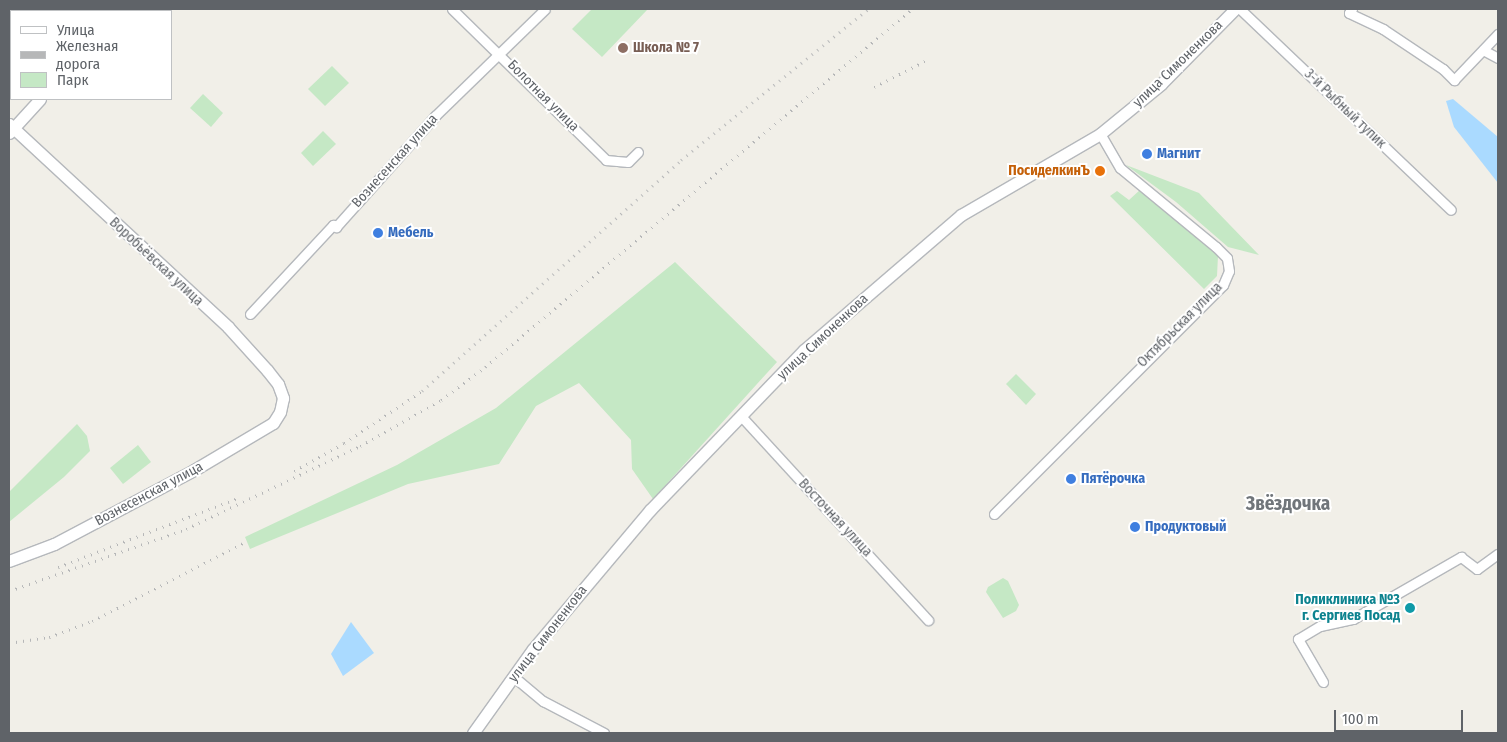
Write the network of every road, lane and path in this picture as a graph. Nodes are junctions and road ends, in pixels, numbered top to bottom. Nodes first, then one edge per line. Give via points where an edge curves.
1 (452, 9) edge
2 (544, 9) edge
3 (1235, 9) edge
4 (1240, 9) edge
5 (1352, 9) edge
6 (1498, 34) edge
7 (1484, 50) junction
8 (500, 54) junction
9 (1498, 58) edge
10 (39, 100) edge
11 (10, 129) edge
12 (1100, 134) junction
13 (638, 152) dead end
14 (1451, 210) dead end
15 (250, 314) dead end
16 (280, 412) joint
17 (741, 416) junction
18 (994, 514) dead end
19 (1498, 554) edge
20 (9, 561) edge
21 (928, 620) dead end
22 (514, 676) junction
23 (1323, 682) dead end
24 (472, 733) edge
25 (604, 733) edge

1 - 8 street, Болотная улица
2 - 8 street, Вознесенская улица
3 - 12 street, улица Симоненкова via 1161,84
4 - 14 street, 3-й Рыбный тупик
5 - 7 street via 1349,13 1383,29 1443,69 1454,80
6 - 7 street
7 - 9 street
8 - 13 street, Болотная улица via 606,160 628,162
8 - 15 street, Вознесенская улица via 435,116 336,227 333,225
10 - 11 street
11 - 16 street, Воробьёвская улица via 228,327 278,384 283,398
12 - 17 street, улица Симоненкова via 960,215 804,350
12 - 18 street, Октябрьская улица via 1120,168 1216,247 1227,258 1229,271 1223,285
16 - 20 street, Вознесенская улица via 273,422 194,470 54,544
17 - 21 street, Восточная улица
17 - 22 street, улица Симоненкова via 650,510
19 - 23 street via 1477,569 1460,558 1353,620 1320,626 1298,639
22 - 24 street, улица Симоненкова
22 - 25 street via 543,701

